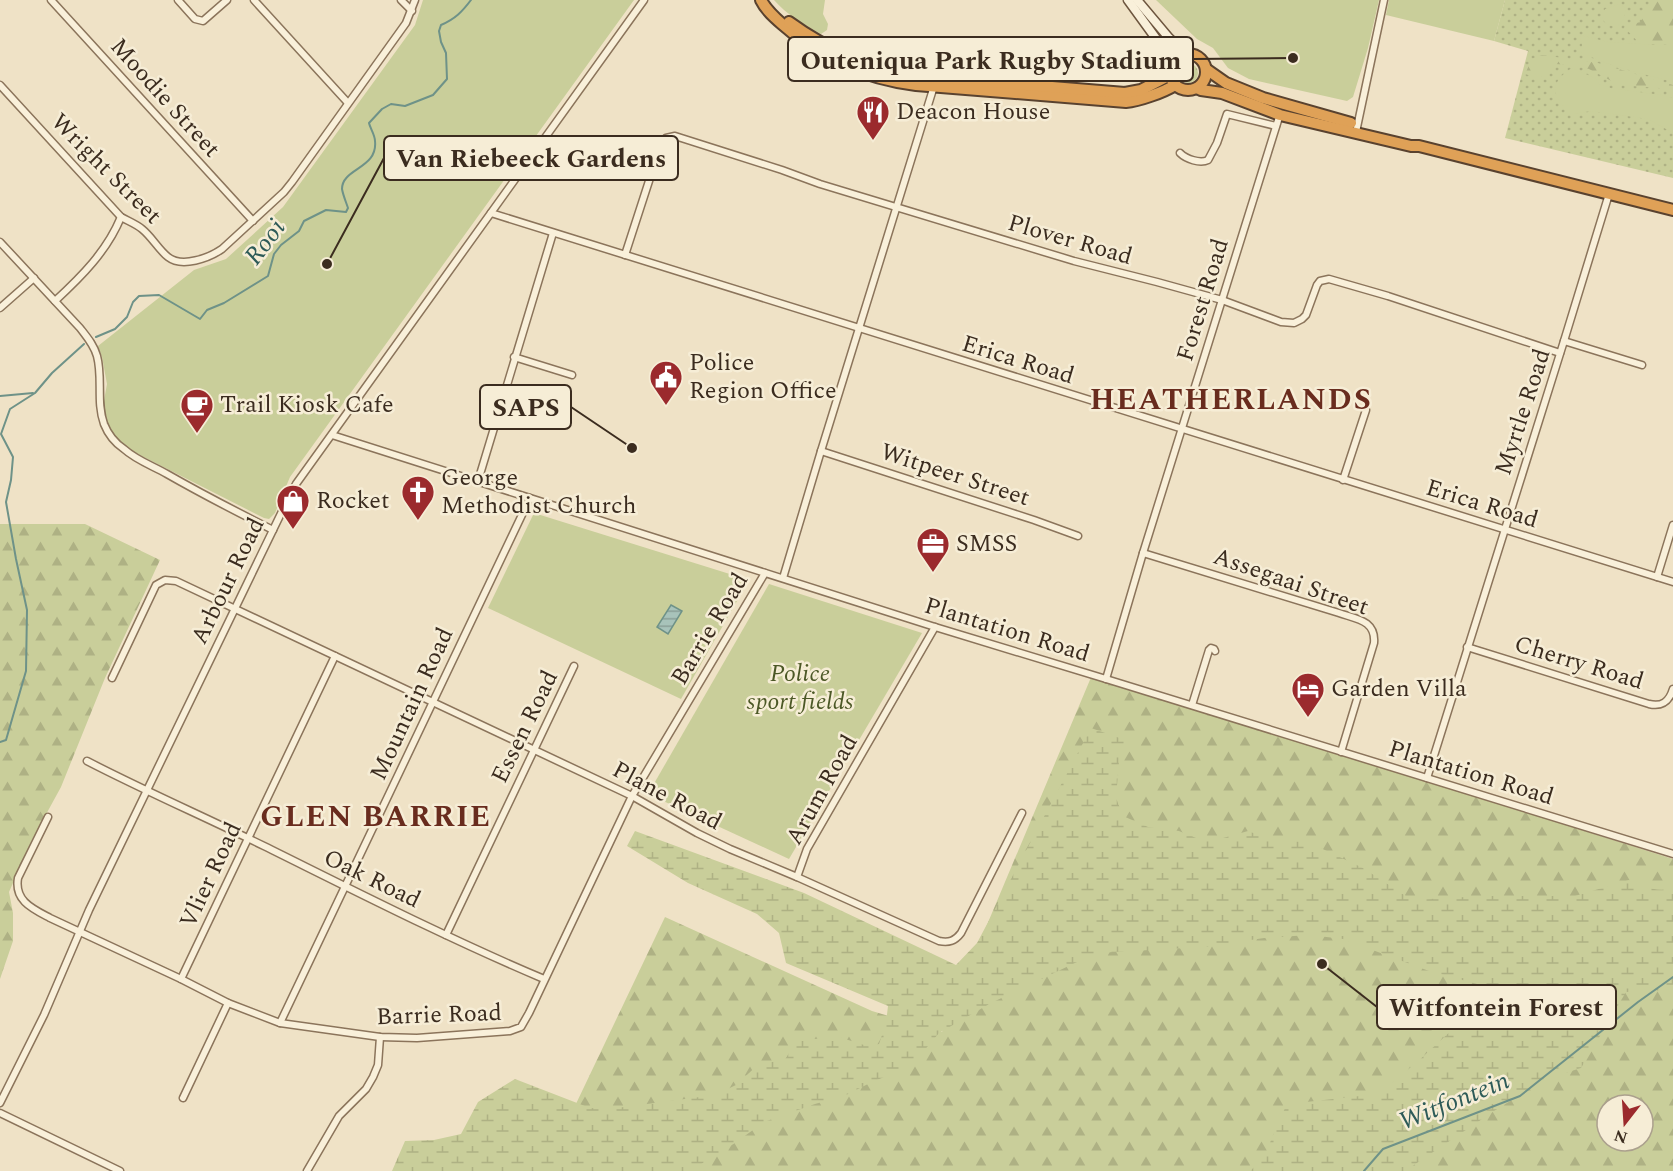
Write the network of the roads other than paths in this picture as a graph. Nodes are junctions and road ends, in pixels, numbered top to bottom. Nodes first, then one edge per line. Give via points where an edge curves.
1 (51, 0) edge
2 (178, 0) edge
3 (227, 0) edge
4 (254, 0) edge
5 (401, 0) edge
6 (415, 0) edge
7 (644, 0) edge
8 (763, 0) edge
9 (1128, 0) edge
10 (1137, 0) edge
11 (1384, 0) edge
12 (412, 11) junction
13 (1186, 54) junction
14 (1173, 62) junction
15 (1206, 69) junction
16 (1173, 80) junction
17 (935, 82) junction
18 (0, 85) edge
19 (1197, 88) junction
20 (348, 103) junction
21 (1282, 110) junction
22 (1276, 126) junction
23 (1357, 129) junction
24 (1180, 153) dead end
25 (1608, 194) junction
26 (897, 208) junction
27 (1673, 210) edge
28 (491, 213) junction
29 (121, 217) junction
30 (253, 221) junction
31 (553, 233) junction
32 (0, 242) edge
33 (625, 255) junction
34 (34, 278) junction
35 (1222, 300) junction
36 (55, 301) junction
37 (0, 308) edge
38 (859, 328) junction
39 (1564, 341) junction
40 (1560, 353) junction
41 (514, 357) junction
42 (1642, 365) dead end
43 (572, 375) dead end
44 (1366, 410) dead end
45 (1182, 430) junction
46 (332, 435) junction
47 (820, 451) junction
48 (1343, 480) junction
49 (478, 481) junction
50 (530, 498) junction
51 (1673, 525) edge
52 (273, 530) junction
53 (1504, 530) junction
54 (1078, 536) dead end
55 (1143, 553) junction
56 (765, 573) junction
57 (1657, 577) junction
58 (783, 578) junction
59 (1673, 582) edge
60 (235, 608) junction
61 (935, 627) junction
62 (1467, 647) junction
63 (1215, 651) dead end
64 (335, 656) junction
65 (574, 666) dead end
66 (112, 678) dead end
67 (1106, 679) junction
68 (1673, 689) edge
69 (433, 701) junction
70 (1192, 705) junction
71 (534, 749) junction
72 (1341, 752) junction
73 (87, 761) dead end
74 (1427, 778) junction
75 (147, 792) junction
76 (632, 796) junction
77 (1022, 813) dead end
78 (48, 817) dead end
79 (249, 838) junction
80 (1673, 854) edge
81 (797, 877) junction
82 (345, 886) junction
83 (80, 932) junction
84 (446, 934) junction
85 (182, 979) junction
86 (544, 979) junction
87 (228, 1003) junction
88 (280, 1023) junction
89 (380, 1037) junction
90 (183, 1098) dead end
91 (0, 1103) edge
92 (0, 1113) edge
93 (120, 1171) edge
94 (307, 1171) edge

1 - 30 street, Moodie Street
2 - 3 street via 195,19 203,21
4 - 20 street
5 - 12 street
6 - 12 street
7 - 28 street, Arbour Road
8 - 17 highway via 773,16 792,33 828,57 878,77 905,83
9 - 14 street
10 - 13 street
11 - 23 street
12 - 20 street
13 - 14 highway
13 - 15 highway via 1199,58
14 - 16 highway
15 - 19 highway via 1205,80
15 - 21 highway
16 - 17 highway via 1167,90 1125,102
16 - 19 highway via 1181,89
17 - 26 street, Barrie Road
18 - 29 street, Wright Street
19 - 21 highway
20 - 30 street via 292,182
21 - 22 street, Forest Road
21 - 23 highway
22 - 24 street via 1227,114 1208,160 1201,162
22 - 35 street, Forest Road
23 - 25 highway
25 - 27 highway
25 - 39 street, Myrtle Road
26 - 33 street, Plover Road via 670,137 663,140 659,149
26 - 35 street, Plover Road
26 - 38 street, Barrie Road
28 - 31 street, Erica Road
28 - 46 street, Arbour Road
29 - 30 street, Wright Street via 142,229 169,258 180,262 212,255
29 - 36 street via 96,260
31 - 33 street, Erica Road
31 - 41 street
32 - 34 street
33 - 38 street, Erica Road
34 - 36 street
34 - 37 street
35 - 40 street, Plover Road via 1294,324 1306,315 1317,285 1325,279 1335,279
35 - 45 street, Forest Road
36 - 52 street via 87,336 94,350 102,416 107,430 121,447
38 - 45 street, Erica Road
38 - 47 street, Barrie Road
39 - 40 street, Myrtle Road
39 - 42 street
40 - 53 street, Myrtle Road
41 - 43 street
41 - 49 street
44 - 48 street
45 - 48 street, Erica Road
45 - 55 street, Forest Road
46 - 49 street, Plantation Road
46 - 52 street, Arbour Road via 296,484
47 - 54 street, Witpeer Street
47 - 58 street, Barrie Road
48 - 53 street, Erica Road
49 - 50 street, Plantation Road
50 - 56 street, Plantation Road
50 - 69 street, Mountain Road
51 - 57 street
52 - 60 street, Arbour Road
53 - 57 street, Erica Road
53 - 62 street, Myrtle Road
55 - 67 street, Forest Road
55 - 72 street, Assegaai Street via 1339,613 1371,627 1374,643
56 - 58 street, Plantation Road
56 - 76 street, Barrie Road
57 - 59 street, Erica Road
58 - 61 street, Plantation Road
60 - 64 street, Plane Road
60 - 66 street, Plane Road via 176,581 161,581 151,594
60 - 75 street, Arbour Road
61 - 67 street, Plantation Road
61 - 81 street, Arum Road via 807,849
62 - 68 street, Cherry Road via 1649,704 1665,703
62 - 74 street, Myrtle Road
63 - 70 street via 1209,650
64 - 69 street, Plane Road
64 - 79 street, Vlier Road
65 - 71 street, Essen Road
67 - 70 street, Plantation Road
69 - 71 street, Plane Road
69 - 82 street, Mountain Road
70 - 72 street, Plantation Road
71 - 76 street, Plane Road
71 - 84 street, Essen Road
72 - 74 street, Plantation Road
73 - 75 street, Oak Road
74 - 80 street, Plantation Road
75 - 79 street, Oak Road
75 - 83 street, Arbour Road
76 - 81 street, Plane Road via 697,833
76 - 86 street, Barrie Road
77 - 81 street, Plane Road via 961,933 952,941 933,939
78 - 83 street, Barrie Road via 21,872 19,893 33,909
79 - 82 street, Oak Road
79 - 85 street, Vlier Road
82 - 84 street, Oak Road
82 - 88 street, Mountain Road
83 - 85 street, Barrie Road
83 - 91 street, Arbour Road
84 - 86 street, Oak Road
85 - 87 street, Barrie Road
86 - 89 street, Barrie Road via 524,1022 516,1030
87 - 88 street, Barrie Road
87 - 90 street
88 - 89 street, Barrie Road
89 - 94 street via 373,1077 339,1116
92 - 93 street

